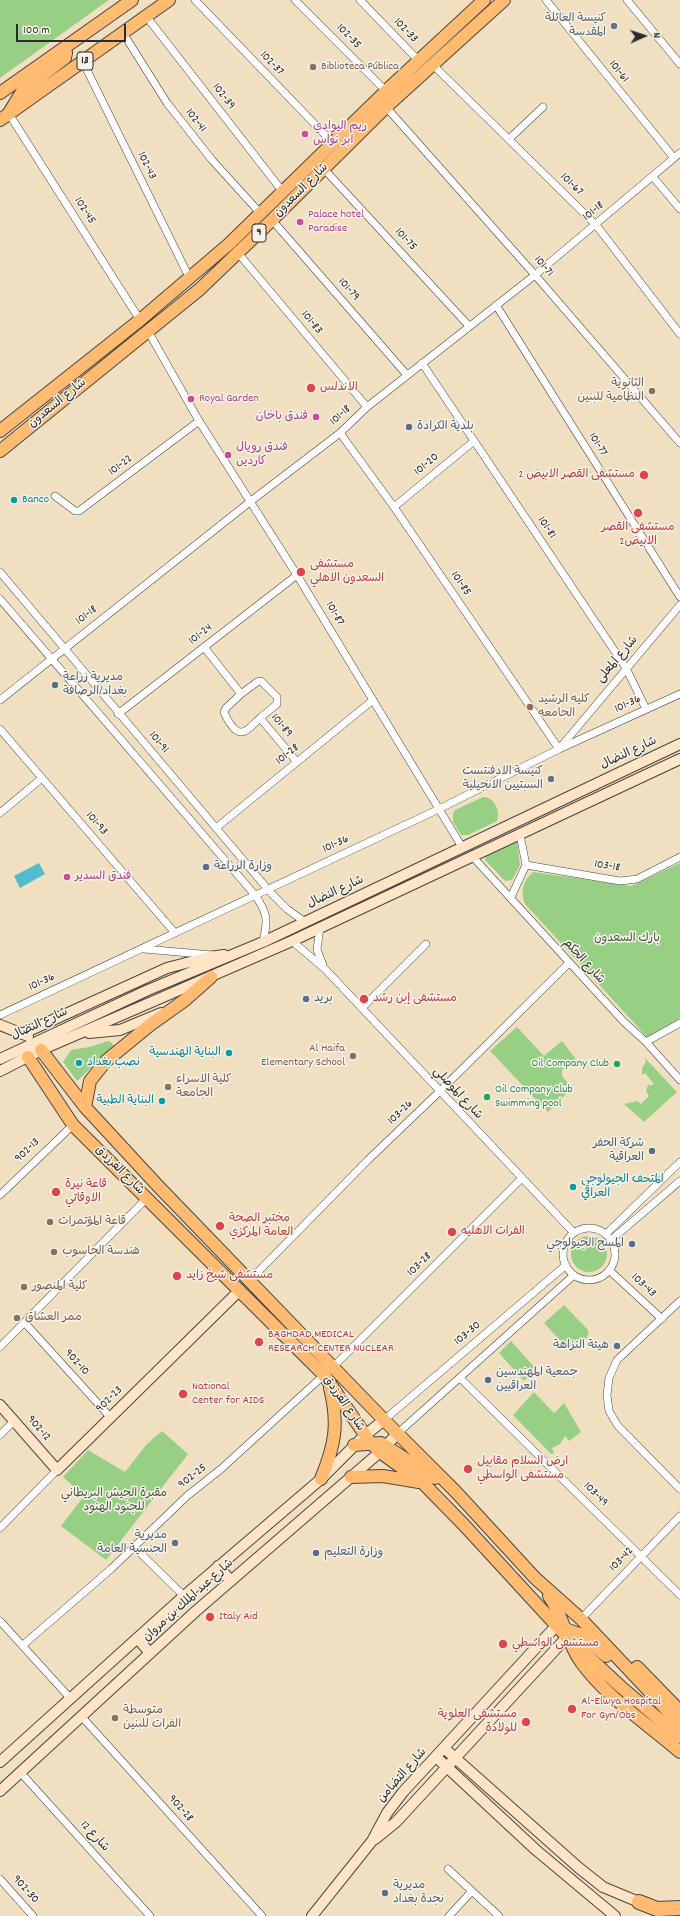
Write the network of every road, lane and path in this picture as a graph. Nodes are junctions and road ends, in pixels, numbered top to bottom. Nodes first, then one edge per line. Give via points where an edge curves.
1 (132, 0) edge
2 (169, 0) edge
3 (195, 0) edge
4 (295, 0) edge
5 (360, 0) edge
6 (484, 0) edge
7 (504, 0) edge
8 (546, 0) edge
9 (627, 0) edge
10 (146, 16) junction
11 (123, 34) junction
12 (61, 51) junction
13 (418, 60) junction
14 (83, 62) junction
15 (432, 64) junction
16 (680, 64) edge
17 (386, 91) junction
18 (0, 93) edge
19 (543, 106) dead end
20 (386, 107) junction
21 (4, 117) edge
22 (509, 139) junction
23 (332, 142) junction
24 (680, 153) edge
25 (674, 158) junction
26 (324, 169) junction
27 (653, 177) junction
28 (283, 192) junction
29 (680, 209) edge
30 (261, 214) junction
31 (272, 220) junction
32 (596, 225) junction
33 (238, 253) junction
34 (535, 275) junction
35 (190, 279) junction
36 (496, 305) junction
37 (140, 320) junction
38 (469, 326) junction
39 (148, 331) junction
40 (680, 334) edge
41 (422, 363) junction
42 (407, 374) junction
43 (367, 407) junction
44 (199, 421) junction
45 (0, 431) edge
46 (340, 433) junction
47 (474, 441) junction
48 (680, 443) edge
49 (0, 451) edge
50 (55, 496) dead end
51 (251, 501) junction
52 (394, 507) junction
53 (0, 572) edge
54 (297, 574) junction
55 (680, 597) edge
56 (0, 599) edge
57 (680, 605) edge
58 (204, 647) junction
59 (64, 648) junction
60 (50, 659) junction
61 (626, 668) junction
62 (241, 694) junction
63 (680, 694) edge
64 (0, 700) edge
65 (373, 700) junction
66 (646, 709) junction
67 (118, 714) junction
68 (260, 718) junction
69 (0, 728) edge
70 (680, 744) edge
71 (559, 749) junction
72 (680, 759) edge
73 (297, 762) junction
74 (42, 778) junction
75 (439, 808) junction
76 (0, 813) edge
77 (216, 828) junction
78 (520, 835) junction
79 (462, 847) junction
80 (472, 856) junction
81 (680, 857) edge
82 (526, 865) junction
83 (268, 889) junction
84 (255, 895) junction
85 (511, 897) junction
86 (305, 922) junction
87 (320, 927) junction
88 (175, 933) junction
89 (292, 941) junction
90 (263, 942) junction
91 (426, 944) dead end
92 (141, 949) junction
93 (216, 955) junction
94 (232, 955) junction
95 (569, 963) junction
96 (325, 969) junction
97 (211, 977) junction
98 (107, 995) junction
99 (112, 1007) junction
100 (362, 1008) junction
101 (170, 1010) junction
102 (0, 1015) edge
103 (680, 1023) edge
104 (0, 1025) edge
105 (83, 1033) junction
106 (22, 1034) junction
107 (646, 1042) junction
108 (38, 1046) junction
109 (27, 1052) junction
110 (0, 1058) edge
111 (0, 1072) edge
112 (680, 1080) edge
113 (440, 1091) junction
114 (85, 1107) junction
115 (73, 1124) junction
116 (680, 1162) edge
117 (522, 1178) junction
118 (680, 1181) edge
119 (0, 1195) edge
120 (146, 1199) junction
121 (574, 1233) junction
122 (606, 1234) junction
123 (611, 1240) junction
124 (566, 1265) junction
125 (609, 1270) junction
126 (574, 1275) junction
127 (250, 1280) junction
128 (239, 1290) junction
129 (680, 1301) edge
130 (662, 1319) junction
131 (25, 1323) junction
132 (0, 1347) edge
133 (328, 1374) junction
134 (460, 1378) junction
135 (0, 1404) edge
136 (110, 1418) junction
137 (384, 1420) junction
138 (14, 1421) junction
139 (398, 1433) junction
140 (0, 1435) edge
141 (367, 1439) junction
142 (354, 1445) joint
143 (383, 1449) junction
144 (57, 1470) junction
145 (351, 1477) junction
146 (321, 1479) junction
147 (422, 1483) junction
148 (680, 1489) edge
149 (456, 1492) junction
150 (680, 1516) edge
151 (0, 1528) edge
152 (134, 1547) junction
153 (641, 1556) junction
154 (218, 1566) junction
155 (535, 1578) junction
156 (231, 1581) junction
157 (680, 1595) edge
158 (184, 1596) junction
159 (0, 1620) edge
160 (582, 1621) junction
161 (563, 1630) junction
162 (137, 1638) junction
163 (23, 1646) junction
164 (150, 1653) junction
165 (70, 1698) junction
166 (680, 1711) edge
167 (82, 1717) junction
168 (679, 1730) edge
169 (444, 1748) junction
170 (680, 1752) edge
171 (436, 1757) junction
172 (456, 1759) junction
173 (1, 1760) edge
174 (447, 1768) junction
175 (20, 1773) junction
176 (0, 1791) edge
177 (387, 1813) junction
178 (396, 1822) junction
179 (372, 1841) junction
180 (448, 1869) dead end
181 (0, 1879) edge
182 (472, 1891) junction
183 (639, 1902) joint
184 (680, 1908) edge
185 (33, 1916) edge
186 (150, 1916) edge
187 (262, 1916) edge
188 (312, 1916) edge
189 (449, 1916) edge
190 (500, 1916) edge
191 (615, 1916) edge

1 - 12 main road, 13
2 - 10 main road, 13
3 - 23 street, 102-37
4 - 17 street, 102-35
5 - 13 street, 102-33
6 - 13 main road, شارع السعدون / 9
7 - 15 main road, شارع السعدون / 9
8 - 25 street, 101-61
9 - 16 street
10 - 11 main road, 13
10 - 28 street, 102-39
11 - 14 main road, 13
11 - 30 street, 102-41 via 167,103 212,160
12 - 18 main road, 13
12 - 21 main road via 66,53 65,58 23,90
13 - 17 main road, شارع السعدون / 9
14 - 21 main road, 13
14 - 35 street, 102-43
15 - 20 main road, شارع السعدون / 9
15 - 22 street, 101-67
17 - 23 main road, شارع السعدون / 9
19 - 22 street
20 - 26 main road, شارع السعدون / 9
20 - 34 street, 101-71
21 - 37 street, 102-45
22 - 32 street, 101-67
23 - 28 main road, شارع السعدون / 9
24 - 25 street, 101-18
25 - 27 street, 101-18
26 - 31 main road, شارع السعدون / 9
26 - 38 street, 101-75
27 - 29 street
27 - 32 street, 101-18
28 - 30 main road, شارع السعدون / 9
30 - 35 main road, شارع السعدون / 9
31 - 33 main road, شارع السعدون / 9
31 - 42 street, 101-79
32 - 34 street, 101-18
32 - 40 street, 101-67
33 - 39 main road, شارع السعدون / 9 via 200,289
33 - 43 street, 101-83
34 - 36 street, 101-18
34 - 48 street, 101-71
35 - 37 main road, شارع السعدون / 9
36 - 38 street, 101-18
36 - 55 street, 101-77
37 - 45 main road, شارع السعدون / 9
38 - 41 street, 101-18
39 - 44 street, 101-87
39 - 49 main road, شارع السعدون / 9
41 - 42 street, 101-18
41 - 47 street, 101-81
42 - 43 street, 101-18
43 - 46 street, 101-18
44 - 50 street, 101-22 via 79,511 75,511
44 - 51 street, 101-87
46 - 51 street, 101-18
46 - 52 street, 101-85
47 - 52 street, 101-20
47 - 61 street, 101-81
51 - 54 street, 101-87
51 - 59 street, 101-18
52 - 71 street, 101-85
53 - 59 street, 101-91
54 - 58 street, 101-24
54 - 65 street, 101-87
56 - 60 street
57 - 61 street, شارع المعلى
58 - 62 street
58 - 67 street, 101-24
59 - 60 street, 101-18
59 - 67 street, 101-91
60 - 64 street, 101-18
60 - 84 street
61 - 66 street, 101-81
61 - 71 street, شارع المعلى
62 - 68 street via 262,681 277,697 276,704
62 - 68 street, 101-89 via 224,712 235,731 243,732
63 - 66 street, 101-36
65 - 73 street, 101-28
65 - 75 street, 101-87
66 - 71 street, 101-36
67 - 77 street, 101-91
68 - 73 street, 101-89
69 - 74 street, 101-93
70 - 79 street, شارع النضال
71 - 75 street, 101-36
72 - 78 street, شارع النضال
73 - 77 street, 101-28
74 - 76 street
74 - 88 street, 101-93
75 - 79 street, 101-87
75 - 83 street, 101-36
77 - 83 street, 101-91
78 - 80 street, شارع النضال
78 - 82 street
79 - 86 street, شارع النضال
80 - 85 street, شارع الحكم
80 - 87 street, شارع النضال
81 - 82 street, 103-18 via 637,879 620,881
82 - 85 street
83 - 84 street, 101-36
83 - 86 street, 101-91 via 287,909
84 - 88 street, 101-36
84 - 90 street via 267,917
85 - 95 street, شارع الحكم
86 - 90 street, شارع النضال
87 - 89 street, شارع النضال
87 - 96 street, شارع الموصلي via 318,950
88 - 92 street, 101-36
89 - 96 street, شارع الموصلي
89 - 97 street, شارع النضال
90 - 94 street, شارع النضال
91 - 100 street
92 - 93 street
92 - 102 street, 101-36
93 - 94 street
93 - 98 street via 167,968
94 - 99 street, شارع النضال
95 - 107 street, شارع الحكم
95 - 113 street, 103-26
96 - 100 street, شارع الموصلي
97 - 101 main road
97 - 105 street, شارع النضال
98 - 99 street
98 - 106 street
99 - 108 street, شارع النضال
100 - 113 street, شارع الموصلي
101 - 105 street via 120,1030
101 - 114 main road via 106,1061 90,1081
103 - 107 street
104 - 106 street
105 - 108 street, شارع النضال
106 - 108 street via 29,1036
106 - 109 street
107 - 112 street, شارع الحكم
108 - 109 street, شارع النضال
108 - 114 main road, شارع الفرزدق
109 - 110 street, شارع النضال
109 - 111 street, شارع النضال
109 - 115 main road, شارع الفرزدق
113 - 117 street, شارع الموصلي
113 - 127 street, 103-26
114 - 127 main road, شارع الفرزدق
115 - 119 street, 902-13
115 - 120 main road, شارع الفرزدق
116 - 122 street
117 - 121 street, شارع الموصلي
117 - 133 street, 103-28
118 - 123 street
120 - 128 main road, شارع الفرزدق
120 - 131 street
121 - 122 street via 590,1228
121 - 124 street via 566,1242 563,1254
122 - 123 street
123 - 125 street via 615,1256
124 - 126 street
124 - 137 street, 103-30
125 - 126 street via 596,1279
125 - 130 street, 103-43
126 - 134 street
127 - 133 main road, شارع الفرزدق
128 - 133 main road, شارع الفرزدق
128 - 136 street, 902-23
129 - 130 street
130 - 148 street via 617,1360 609,1378 607,1395 609,1411 618,1426
131 - 132 street
131 - 136 street, 902-10
133 - 137 main road, شارع الفرزدق
133 - 141 main road, شارع الفرزدق
133 - 146 main road via 336,1425 335,1440
133 - 152 street, 902-25 via 221,1469 186,1496
134 - 139 street
134 - 153 street, 103-49
135 - 138 street, 902-12
136 - 144 street, 902-23
137 - 139 main road, شارع الفرزدق
137 - 141 street
138 - 140 street
138 - 144 street, 902-12
139 - 143 street, شارع عبد الملك بن مروان
139 - 149 main road, شارع الفرزدق
141 - 142 main road
141 - 143 main road, شارع الفرزدق
142 - 146 street, شارع عبد الملك بن مروان
143 - 145 street, شارع عبد الملك بن مروان
143 - 147 main road, شارع الفرزدق
143 - 149 main road
144 - 151 street, 902-23
145 - 147 main road via 383,1476
145 - 156 street, شارع عبد الملك بن مروان
146 - 154 street, شارع عبد الملك بن مروان
147 - 161 main road, شارع الفرزدق
149 - 155 main road, شارع الفرزدق
150 - 153 street, 103-42
152 - 158 street
152 - 163 street, 902-25
153 - 157 street, 103-49
153 - 160 street, 103-42
154 - 156 street
154 - 158 street, شارع عبد الملك بن مروان
155 - 160 main road, شارع الفرزدق
155 - 161 main road via 555,1605
156 - 164 street, شارع عبد الملك بن مروان
158 - 162 street, شارع عبد الملك بن مروان
159 - 163 street
160 - 166 main road via 607,1636
160 - 168 main road, شارع الفرزدق
161 - 168 main road, شارع الفرزدق via 621,1687
161 - 169 street, شارع التضامن
161 - 170 main road via 575,1653 593,1678
161 - 172 street, شارع التضامن
162 - 164 street
162 - 165 street, شارع عبد الملك بن مروان
163 - 165 street
164 - 167 street, شارع عبد الملك بن مروان
165 - 173 street, شارع عبد الملك بن مروان
167 - 175 street, شارع عبد الملك بن مروان
167 - 187 street, 902-28
169 - 171 street, شارع التضامن
169 - 172 street
171 - 174 street
171 - 177 street, شارع التضامن
172 - 174 street, شارع التضامن
172 - 183 street via 603,1887
174 - 178 street, شارع التضامن
174 - 191 street via 536,1850
175 - 176 street, شارع عبد الملك بن مروان
175 - 186 street, شارع 12
177 - 178 street
177 - 179 street, شارع التضامن
178 - 179 street, شارع التضامن
179 - 188 street, شارع التضامن
180 - 182 street
181 - 185 street, 902-30
182 - 189 street
182 - 190 street
183 - 184 highway via 658,1909

